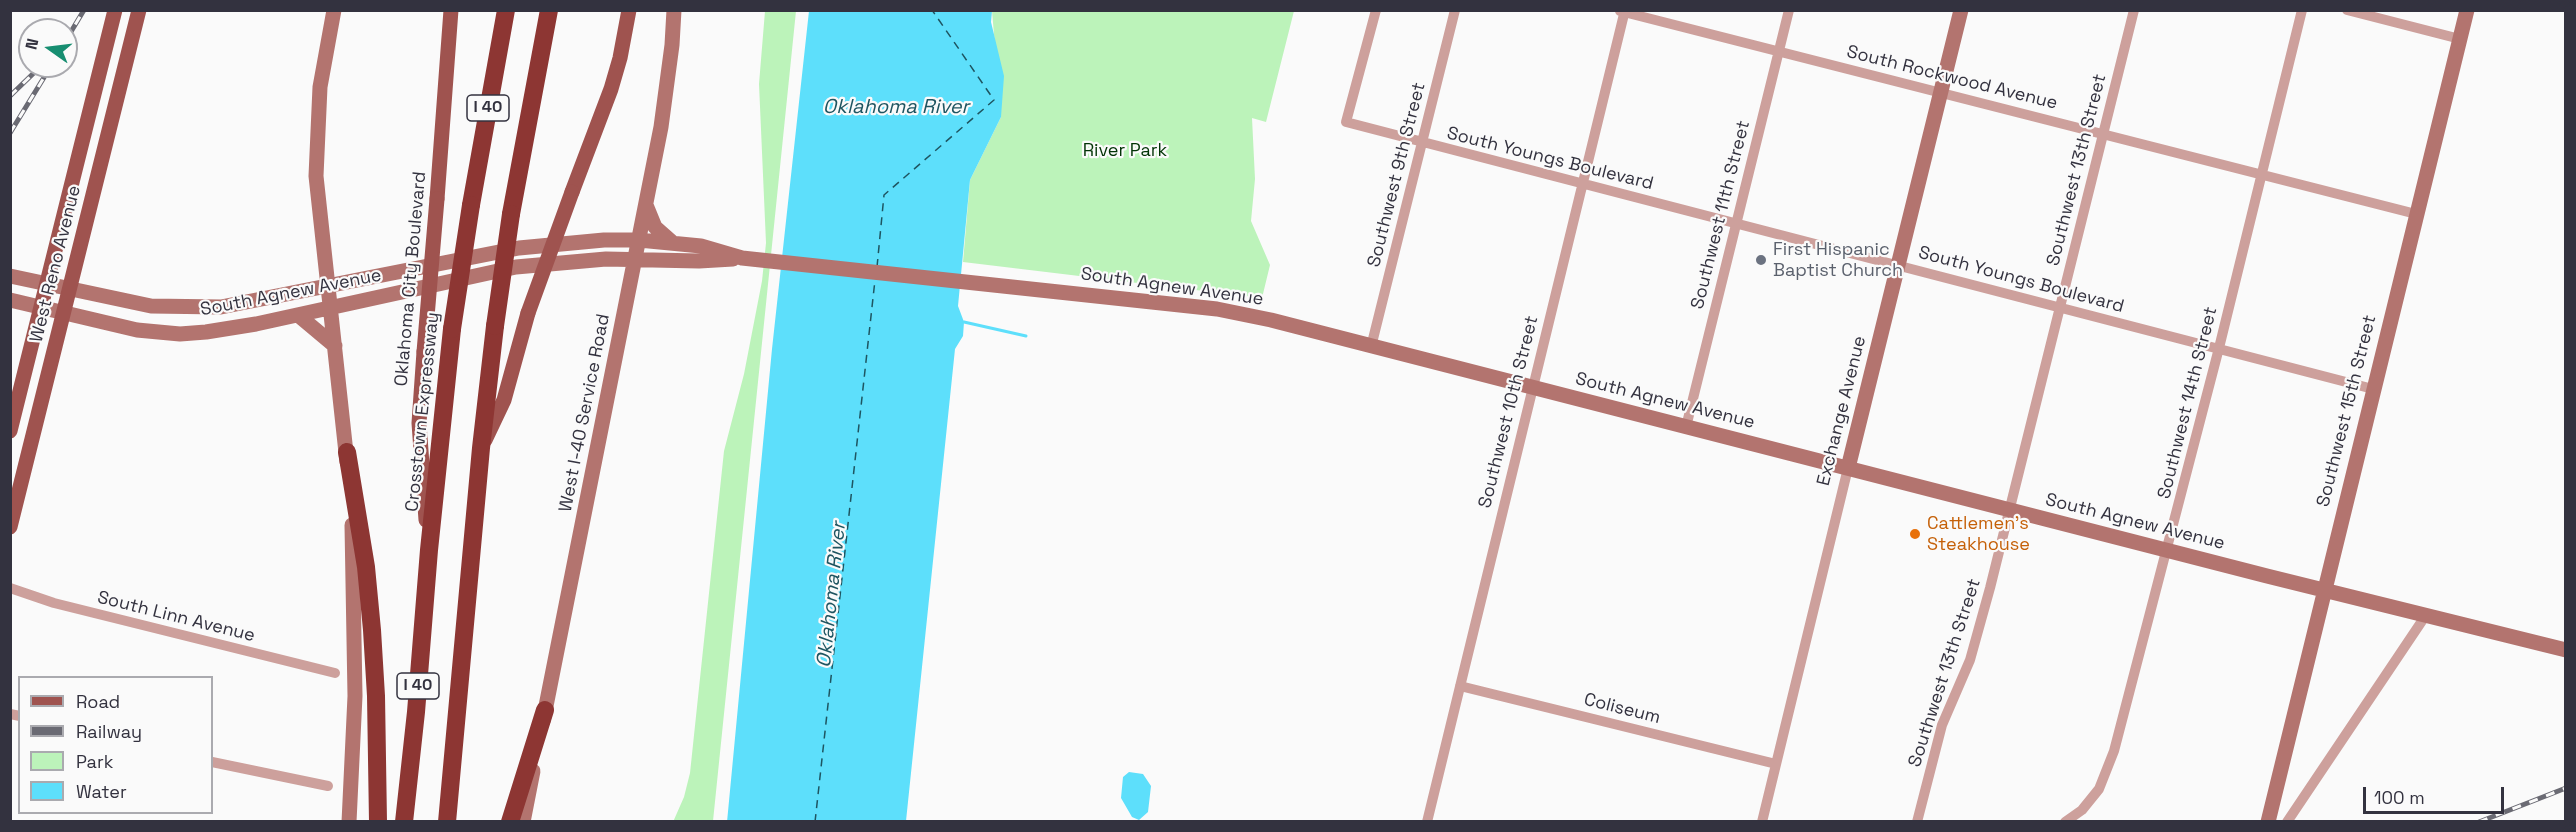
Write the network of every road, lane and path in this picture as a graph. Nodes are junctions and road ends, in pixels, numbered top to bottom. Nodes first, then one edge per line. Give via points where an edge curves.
1 (115, 10) edge
2 (139, 10) edge
3 (334, 10) edge
4 (451, 10) edge
5 (506, 10) edge
6 (549, 10) edge
7 (560, 10) edge
8 (629, 10) edge
9 (674, 10) edge
10 (1376, 10) edge
11 (1455, 10) edge
12 (1789, 10) edge
13 (1961, 10) edge
14 (2134, 10) edge
15 (2302, 10) edge
16 (2347, 10) edge
17 (2467, 10) edge
18 (1623, 11) edge
19 (2460, 39) junction
20 (1779, 51) junction
21 (99, 72) junction
22 (122, 78) junction
23 (1941, 93) junction
24 (531, 96) junction
25 (2103, 134) junction
26 (1423, 143) junction
27 (2262, 175) junction
28 (1583, 184) junction
29 (646, 205) junction
30 (2416, 214) junction
31 (1736, 224) junction
32 (639, 240) junction
33 (672, 242) junction
34 (700, 254) junction
35 (635, 259) junction
36 (1898, 265) junction
37 (10, 276) edge
38 (46, 284) junction
39 (327, 287) junction
40 (70, 289) junction
41 (10, 300) edge
42 (330, 307) junction
43 (2060, 307) junction
44 (41, 308) junction
45 (204, 308) junction
46 (64, 313) junction
47 (298, 315) junction
48 (206, 332) junction
49 (335, 345) junction
50 (1371, 347) junction
51 (2219, 348) junction
52 (1532, 387) junction
53 (2373, 388) junction
54 (1686, 427) junction
55 (10, 430) edge
56 (481, 448) junction
57 (346, 452) junction
58 (1848, 468) junction
59 (17, 470) edge
60 (15, 487) edge
61 (2010, 510) junction
62 (10, 527) edge
63 (429, 550) junction
64 (2168, 550) junction
65 (10, 588) edge
66 (2323, 590) junction
67 (2426, 615) junction
68 (2565, 650) edge
69 (335, 673) dead end
70 (1460, 686) junction
71 (545, 710) junction
72 (213, 762) edge
73 (1776, 765) junction
74 (328, 786) dead end
75 (348, 822) edge
76 (378, 822) edge
77 (405, 822) edge
78 (447, 822) edge
79 (510, 822) edge
80 (523, 822) edge
81 (1427, 822) edge
82 (1762, 822) edge
83 (1917, 822) edge
84 (2065, 822) edge
85 (2268, 822) edge
86 (2287, 822) edge

1 - 21 main road, West Reno Avenue
2 - 22 main road, West Reno Avenue
3 - 39 main road via 320,87 316,144
4 - 63 main road, Oklahoma City Boulevard, bridge via 419,423
5 - 63 highway, Crosstown Expressway / I 40, bridge via 452,329
6 - 24 highway, I 40
7 - 24 highway
8 - 56 main road, bridge via 611,89 528,313 504,400
9 - 29 main road, West I-40 Service Road via 668,86
10 - 26 street, South Youngs Boulevard via 1346,122
11 - 26 street, Southwest 9th Street
12 - 20 street, Southwest 11th Street
13 - 23 main road, Exchange Avenue
14 - 25 street, Southwest 13th Street
15 - 27 street, Southwest 14th Street
16 - 19 street
17 - 19 main road, Southwest 15th Street
18 - 20 street, South Rockwood Avenue
18 - 28 street, Southwest 10th Street
19 - 30 main road, Southwest 15th Street
20 - 23 street, South Rockwood Avenue
20 - 31 street, Southwest 11th Street
21 - 22 main road
21 - 38 main road, West Reno Avenue
22 - 40 main road, West Reno Avenue
23 - 25 street, South Rockwood Avenue
23 - 36 main road, Exchange Avenue
24 - 56 highway, I 40, bridge via 495,326
25 - 27 street, South Rockwood Avenue
25 - 43 street, Southwest 13th Street
26 - 28 street, South Youngs Boulevard
26 - 50 street, Southwest 9th Street
27 - 30 street, South Rockwood Avenue
27 - 51 street, Southwest 14th Street
28 - 31 street, South Youngs Boulevard
28 - 52 street, Southwest 10th Street
29 - 32 main road, West I-40 Service Road
29 - 33 main road via 655,227
30 - 53 main road, Southwest 15th Street
31 - 36 street, South Youngs Boulevard
31 - 54 street, Southwest 11th Street
32 - 33 main road, South Agnew Avenue
32 - 35 main road, West I-40 Service Road
32 - 39 main road, South Agnew Avenue via 519,248
33 - 34 main road, South Agnew Avenue
34 - 35 main road, South Agnew Avenue
34 - 50 main road, South Agnew Avenue via 1217,309
35 - 42 main road, South Agnew Avenue via 516,267
35 - 71 main road, West I-40 Service Road
36 - 43 street, South Youngs Boulevard
36 - 58 main road, Exchange Avenue
37 - 38 main road, South Agnew Avenue
38 - 40 main road, South Agnew Avenue
38 - 44 main road, West Reno Avenue
39 - 42 main road
39 - 45 main road, South Agnew Avenue
40 - 45 main road, South Agnew Avenue via 151,306
40 - 46 main road, West Reno Avenue
41 - 44 main road, South Agnew Avenue
42 - 47 main road, South Agnew Avenue
42 - 49 main road
43 - 51 street, South Youngs Boulevard
43 - 61 street, Southwest 13th Street
44 - 46 main road, South Agnew Avenue
44 - 55 main road, West Reno Avenue
45 - 48 main road
46 - 48 main road, South Agnew Avenue via 137,330
46 - 59 main road, West Reno Avenue
47 - 48 main road, South Agnew Avenue
47 - 49 main road
49 - 57 main road
50 - 52 main road, South Agnew Avenue
51 - 53 street, South Youngs Boulevard
51 - 64 street, Southwest 14th Street
52 - 54 main road, South Agnew Avenue
52 - 70 street, Southwest 10th Street
53 - 66 main road, Southwest 15th Street
54 - 58 main road, South Agnew Avenue
56 - 78 highway, I 40
57 - 75 main road via 355,633
57 - 76 highway via 366,567 372,630
58 - 61 main road, South Agnew Avenue
58 - 73 street, Exchange Avenue
59 - 60 main road, West Reno Avenue
60 - 62 main road, West Reno Avenue
61 - 64 main road, South Agnew Avenue
61 - 83 street, Southwest 13th Street via 1973,652 1942,725
63 - 77 highway, Crosstown Expressway / I 40
64 - 66 main road, South Agnew Avenue
64 - 84 street, Southwest 14th Street via 2108,770 2092,800
65 - 69 street, South Linn Avenue via 54,603
66 - 67 main road, South Agnew Avenue
66 - 85 main road, Southwest 15th Street
67 - 68 main road, South Agnew Avenue
67 - 86 street
70 - 73 street, Coliseum
70 - 81 street, Southwest 10th Street
71 - 79 highway
71 - 80 main road, West I-40 Service Road
72 - 74 street
73 - 82 street, Exchange Avenue

